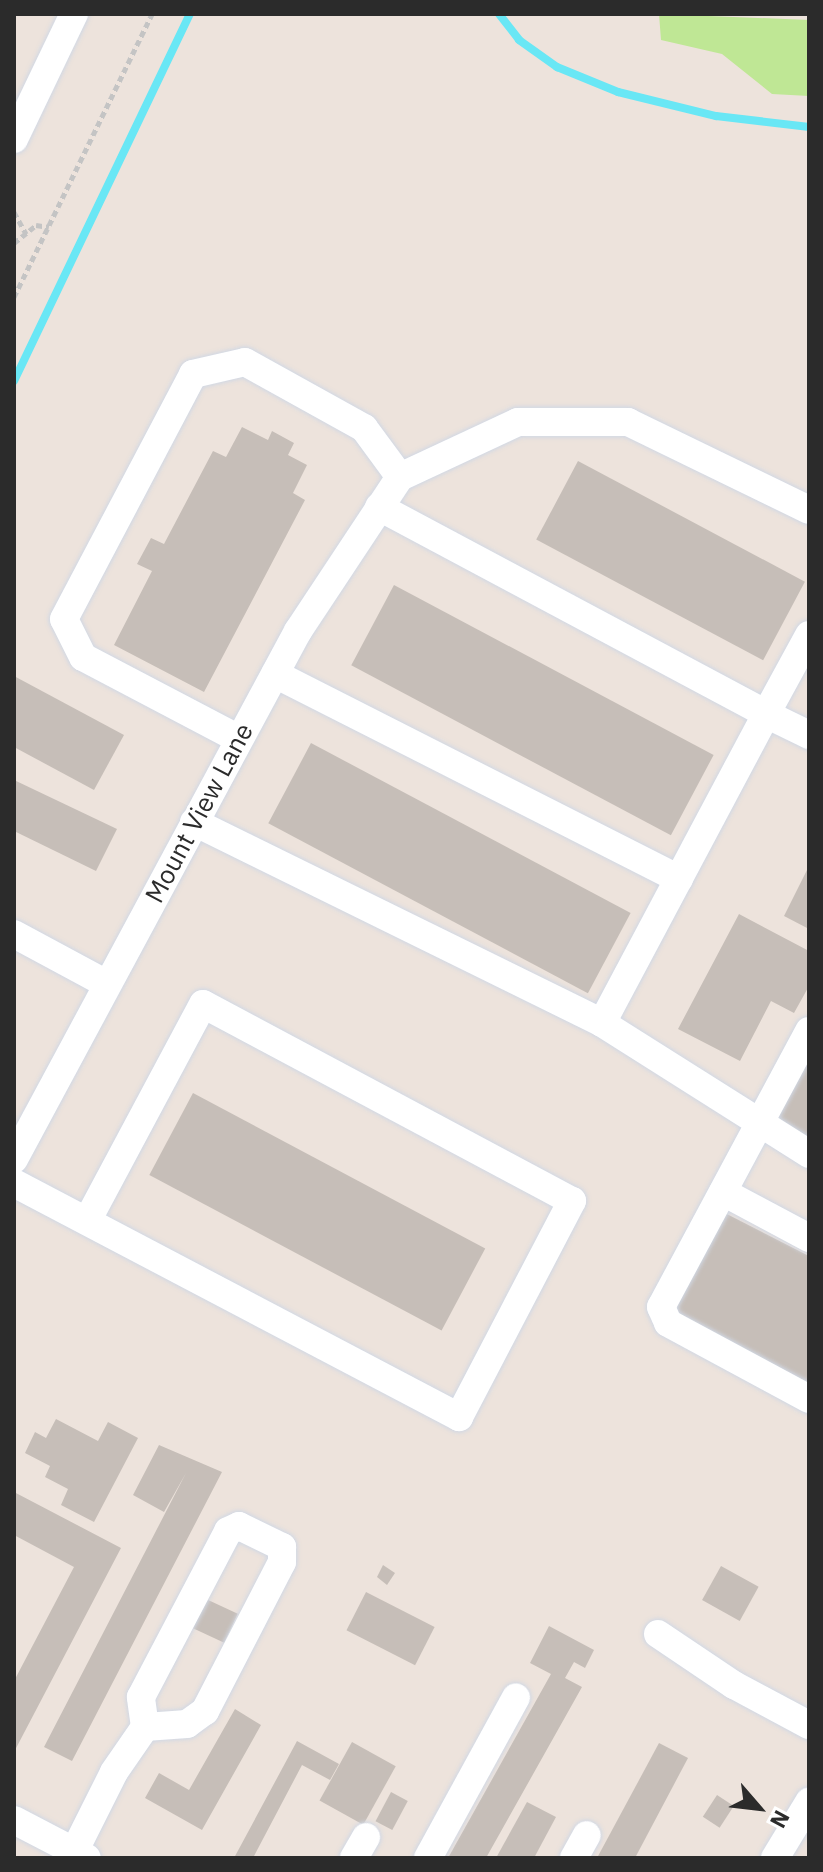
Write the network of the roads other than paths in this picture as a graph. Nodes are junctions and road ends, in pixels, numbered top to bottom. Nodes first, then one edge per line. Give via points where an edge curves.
1 (74, 14) edge
2 (14, 139) edge
3 (400, 477) junction
4 (379, 507) junction
5 (809, 510) edge
6 (809, 635) edge
7 (275, 674) junction
8 (766, 714) junction
9 (809, 735) edge
10 (239, 739) junction
11 (194, 822) junction
12 (679, 879) junction
13 (14, 934) edge
14 (107, 984) junction
15 (602, 1023) junction
16 (809, 1031) edge
17 (759, 1125) junction
18 (809, 1154) edge
19 (14, 1159) edge
20 (14, 1183) edge
21 (723, 1192) junction
22 (87, 1221) junction
23 (809, 1238) edge
24 (809, 1399) edge
25 (658, 1634) dead end
26 (516, 1697) dead end
27 (809, 1725) edge
28 (145, 1727) junction
29 (809, 1802) edge
30 (14, 1820) edge
31 (77, 1856) edge
32 (428, 1858) edge
33 (775, 1858) edge

1 - 2 street
3 - 4 street, Mount View Lane
3 - 5 street via 518,422 628,422
3 - 10 street via 364,428 245,362 193,374 64,619 83,657
4 - 7 street, Mount View Lane
4 - 8 street
6 - 8 street
7 - 10 street, Mount View Lane
7 - 12 street
8 - 9 street
8 - 12 street
10 - 11 street, Mount View Lane
11 - 14 street, Mount View Lane
11 - 15 street
12 - 15 street
13 - 14 street
14 - 19 street, Mount View Lane
15 - 17 street
16 - 17 street
17 - 18 street
17 - 21 street
20 - 22 street
21 - 23 street
21 - 24 street via 661,1307 668,1323
22 - 22 street via 459,1417 572,1201 203,1004
25 - 27 street via 734,1685
26 - 32 street
28 - 28 street via 141,1697 228,1531 239,1526 282,1547 282,1562 205,1711 187,1724
28 - 31 street via 114,1772
29 - 33 street
30 - 31 street

